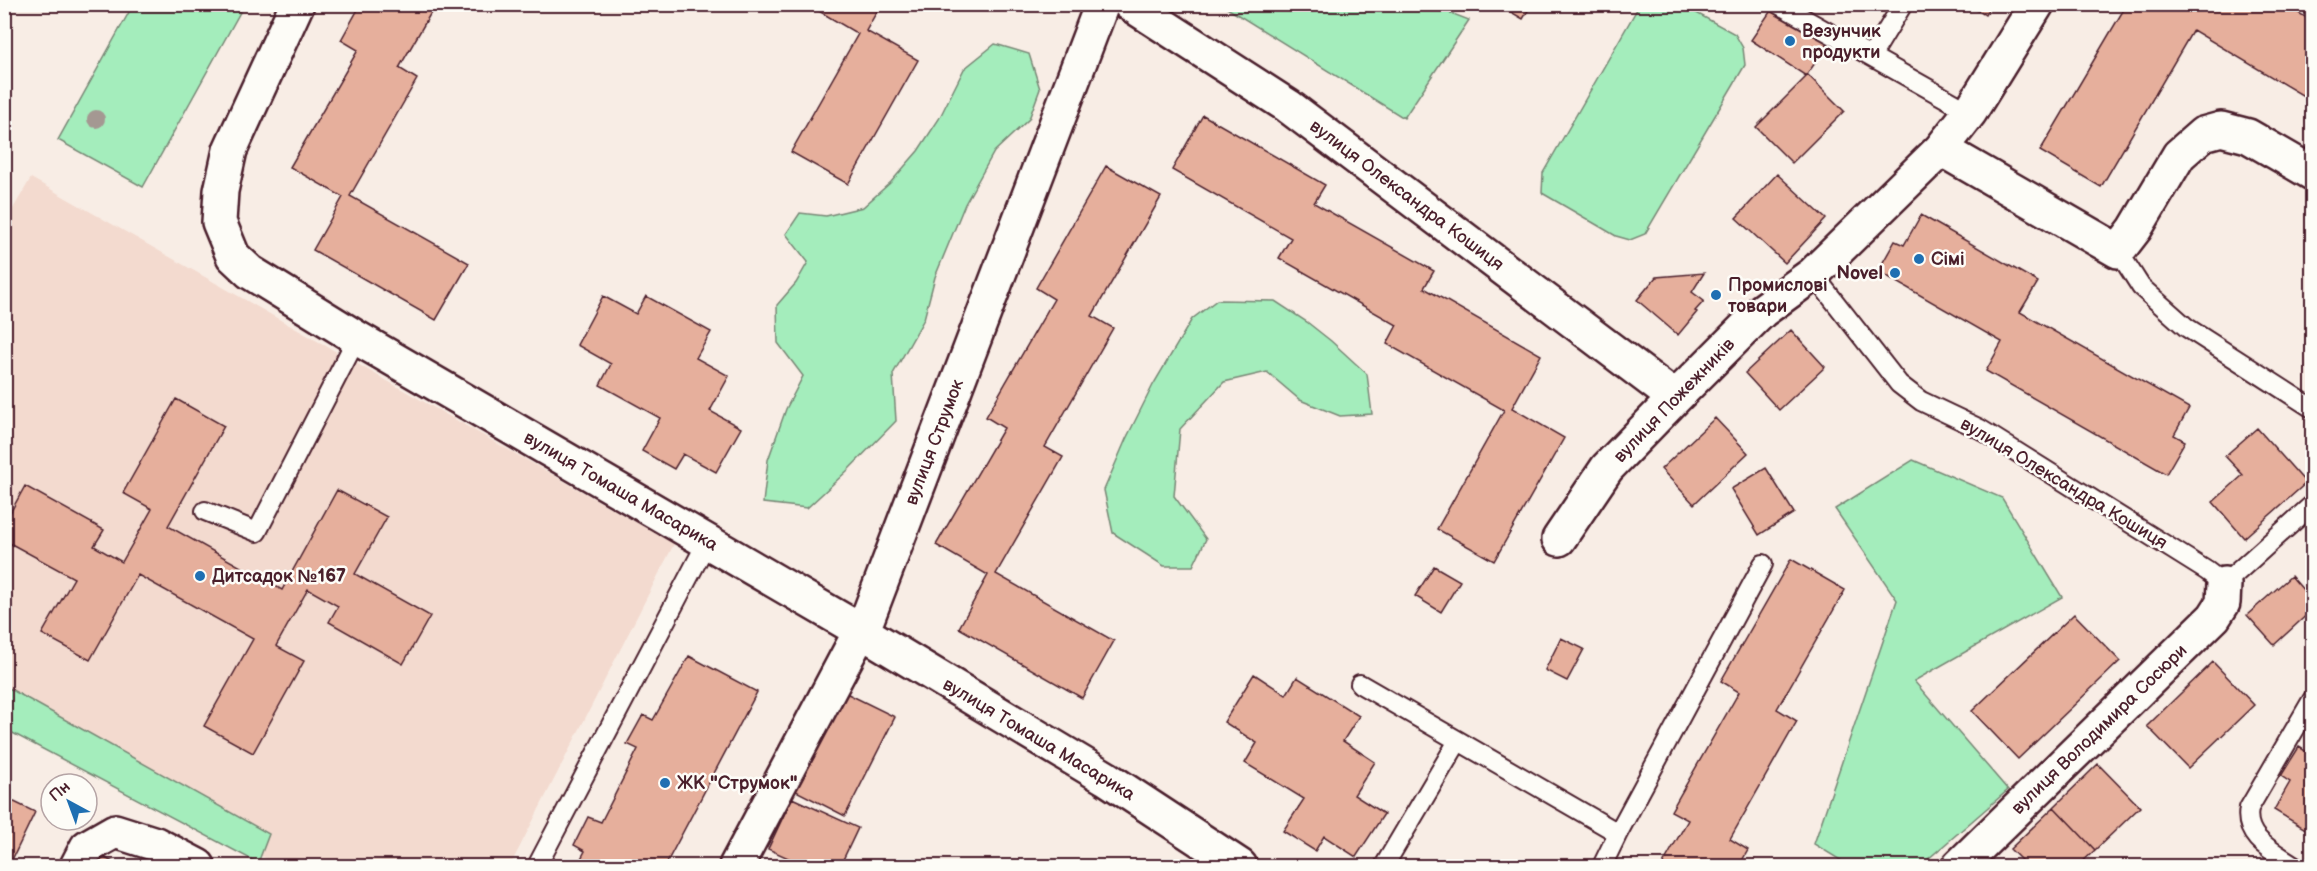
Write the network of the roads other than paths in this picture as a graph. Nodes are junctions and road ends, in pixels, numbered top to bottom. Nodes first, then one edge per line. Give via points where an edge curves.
1 (297, 4) edge
2 (1102, 4) edge
3 (1130, 4) edge
4 (1778, 4) edge
5 (1903, 4) edge
6 (2037, 4) edge
7 (1872, 55) junction
8 (1970, 112) junction
9 (1941, 149) junction
10 (2313, 173) edge
11 (2118, 251) junction
12 (1813, 274) junction
13 (357, 338) junction
14 (1675, 398) junction
15 (2313, 408) edge
16 (2313, 505) edge
17 (205, 511) dead end
18 (1559, 538) dead end
19 (707, 542) junction
20 (1763, 564) dead end
21 (2224, 585) junction
22 (861, 631) junction
23 (1360, 684) dead end
24 (2313, 700) edge
25 (1458, 741) junction
26 (1618, 833) junction
27 (77, 867) edge
28 (198, 867) edge
29 (537, 867) edge
30 (736, 867) edge
31 (1240, 867) edge
32 (1384, 867) edge
33 (1602, 867) edge
34 (1959, 867) edge
35 (2295, 867) edge

1 - 13 street, вулиця Томаша Масарика via 230,150 219,222 233,256 250,272
2 - 22 street, вулиця Струмок
3 - 14 street, вулиця Олександра Кошиця via 1288,106
4 - 7 lane
5 - 7 lane
6 - 8 street, вулиця Пожежників
7 - 8 lane
8 - 9 street, вулиця Пожежників
9 - 11 street
9 - 12 street, вулиця Пожежників
10 - 11 street via 2248,136 2221,129 2203,134 2179,155
11 - 15 lane via 2142,287 2186,327
12 - 14 street, вулиця Пожежників via 1762,311
12 - 21 lane, вулиця Олександра Кошиця via 1899,384 1922,401 1980,429 2207,570
13 - 17 lane via 257,532
13 - 19 street, вулиця Томаша Масарика
14 - 18 street, вулиця Пожежників via 1607,468
16 - 21 lane
19 - 22 street, вулиця Томаша Масарика
19 - 29 lane
20 - 26 lane
21 - 34 street, вулиця Володимира Сосюри via 2223,603 2214,617
22 - 30 street, вулиця Струмок
22 - 31 street, вулиця Томаша Масарика via 1106,778
23 - 25 lane
24 - 35 lane via 2249,808 2246,821 2255,838
25 - 26 lane
25 - 32 lane
26 - 33 lane
27 - 28 street via 87,847 115,831 156,844

